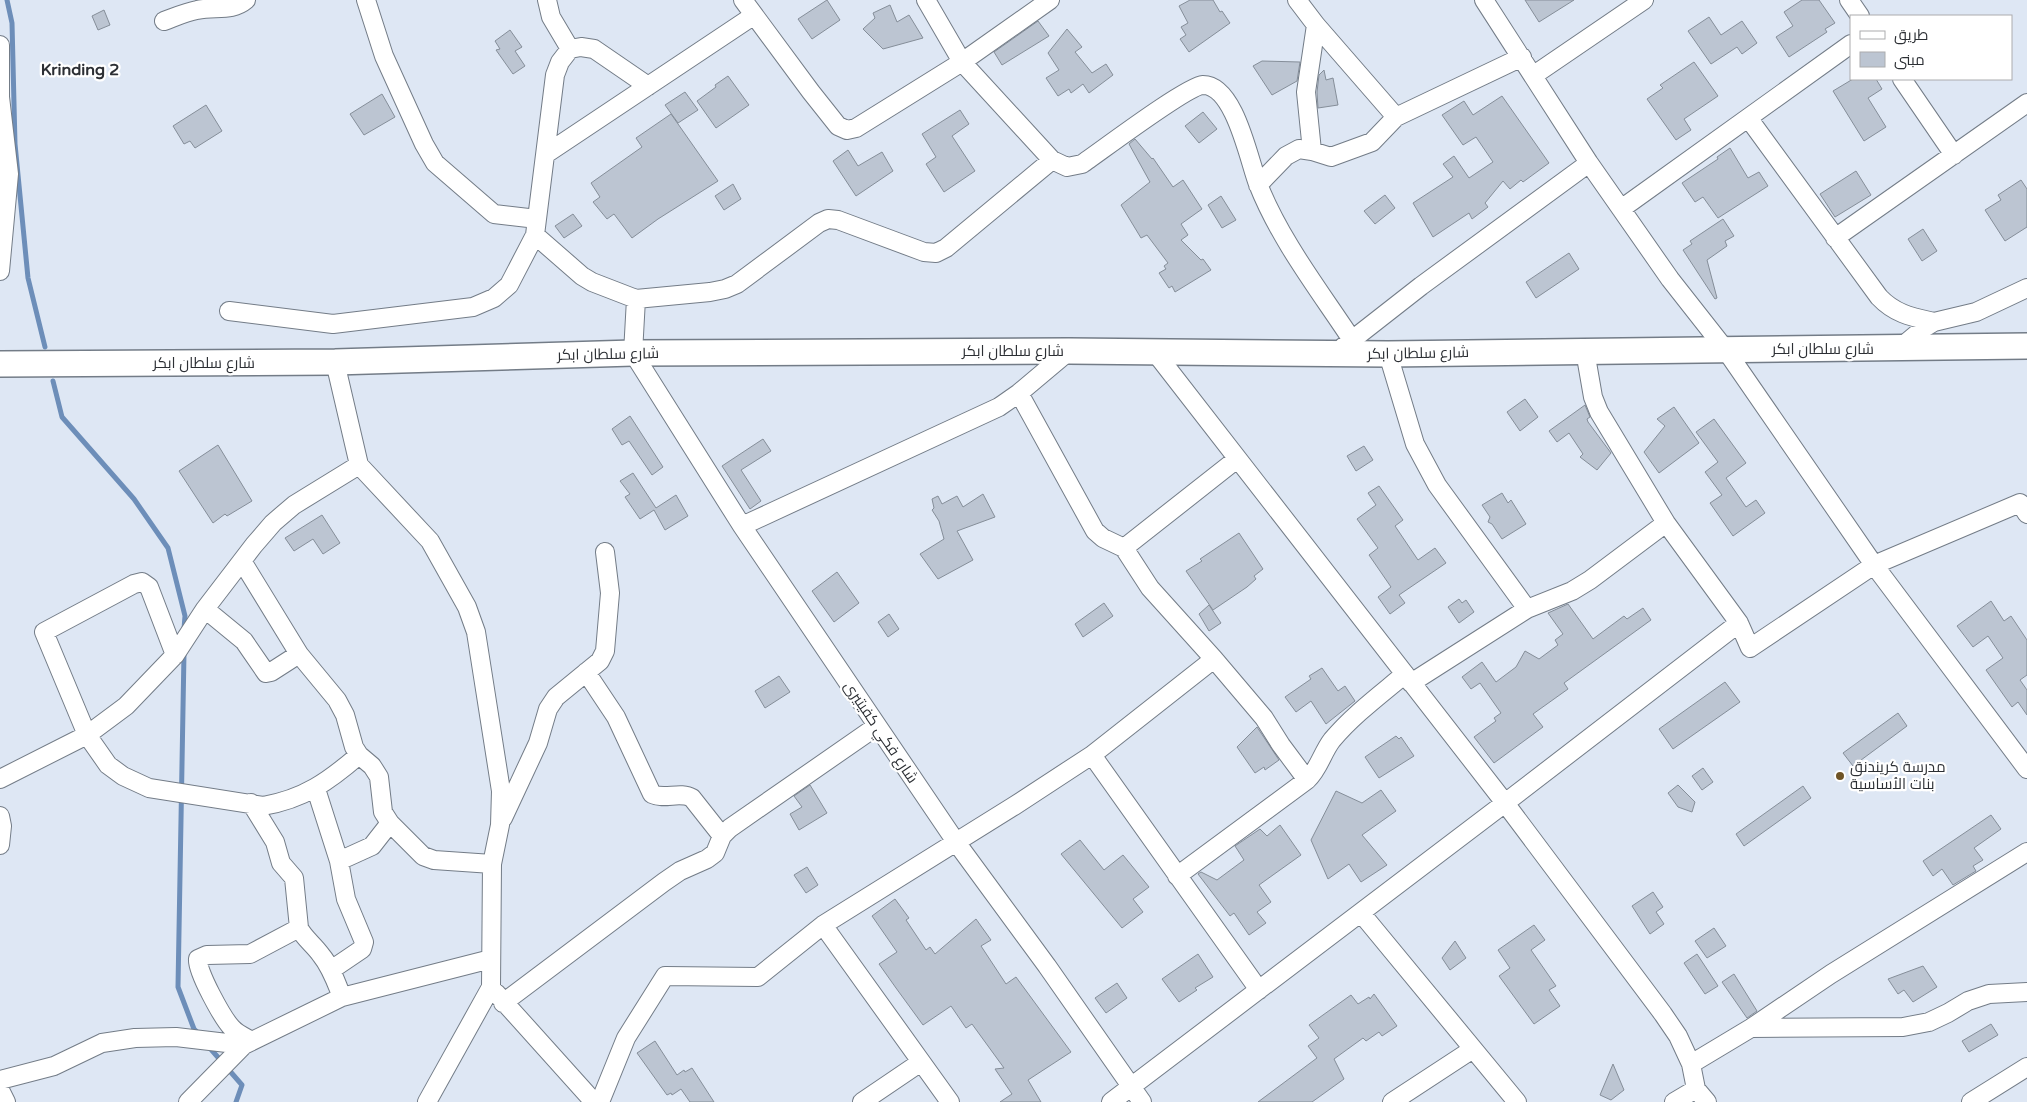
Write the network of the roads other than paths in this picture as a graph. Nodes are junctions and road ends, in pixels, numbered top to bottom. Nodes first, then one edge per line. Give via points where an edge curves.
1 (246, 0) edge
2 (366, 0) edge
3 (547, 0) edge
4 (742, 0) edge
5 (926, 0) edge
6 (1050, 0) edge
7 (1297, 0) edge
8 (1484, 0) edge
9 (1644, 0) edge
10 (1849, 0) edge
11 (1859, 15) edge
12 (753, 16) junction
13 (164, 21) dead end
14 (1316, 25) junction
15 (1850, 45) edge
16 (0, 46) edge
17 (570, 49) junction
18 (1522, 57) junction
19 (962, 62) junction
20 (1534, 75) junction
21 (1903, 80) edge
22 (648, 86) junction
23 (0, 97) edge
24 (2027, 103) edge
25 (1396, 117) junction
26 (1749, 119) junction
27 (1312, 151) junction
28 (546, 154) junction
29 (1954, 155) junction
30 (1052, 160) junction
31 (1589, 164) junction
32 (1258, 184) junction
33 (1621, 209) junction
34 (536, 227) junction
35 (1835, 238) junction
36 (0, 271) edge
37 (2027, 288) edge
38 (636, 299) junction
39 (229, 311) dead end
40 (1934, 322) junction
41 (2027, 346) edge
42 (1343, 347) junction
43 (1725, 349) junction
44 (1899, 349) junction
45 (1069, 351) junction
46 (1585, 351) junction
47 (1154, 352) junction
48 (633, 353) junction
49 (1388, 354) junction
50 (335, 362) junction
51 (0, 364) edge
52 (1019, 393) junction
53 (1238, 459) junction
54 (359, 465) junction
55 (2025, 504) edge
56 (1666, 523) junction
57 (742, 526) junction
58 (1124, 548) junction
59 (605, 552) dead end
60 (242, 561) junction
61 (1874, 565) junction
62 (205, 609) junction
63 (1527, 609) junction
64 (1739, 622) junction
65 (299, 654) junction
66 (175, 655) junction
67 (1214, 659) junction
68 (586, 672) junction
69 (1408, 678) junction
70 (877, 726) junction
71 (87, 735) junction
72 (360, 755) junction
73 (1092, 755) junction
74 (2027, 770) edge
75 (0, 779) edge
76 (1307, 780) junction
77 (316, 789) junction
78 (251, 803) junction
79 (1505, 803) junction
80 (0, 816) edge
81 (390, 823) junction
82 (500, 825) junction
83 (722, 836) junction
84 (956, 842) junction
85 (0, 845) edge
86 (2027, 852) edge
87 (339, 860) junction
88 (492, 864) junction
89 (1177, 876) junction
90 (1360, 913) junction
91 (823, 925) junction
92 (299, 928) junction
93 (491, 959) junction
94 (331, 970) junction
95 (491, 987) junction
96 (1259, 990) junction
97 (2027, 992) edge
98 (342, 997) junction
99 (503, 1003) junction
100 (1751, 1028) junction
101 (248, 1043) junction
102 (1473, 1049) junction
103 (920, 1062) junction
104 (1691, 1064) junction
105 (2027, 1067) edge
106 (0, 1080) edge
107 (1131, 1087) junction
108 (0, 1090) edge
109 (1701, 1096) edge
110 (6, 1102) edge
111 (188, 1102) edge
112 (427, 1102) edge
113 (594, 1102) edge
114 (600, 1102) edge
115 (862, 1102) edge
116 (950, 1102) edge
117 (1111, 1102) edge
118 (1142, 1102) edge
119 (1392, 1102) edge
120 (1517, 1102) edge
121 (1674, 1102) edge
122 (1971, 1102) edge

1 - 13 street via 232,8 196,10
2 - 34 street via 384,56 435,163 494,214
3 - 17 street via 550,17
4 - 12 street
5 - 19 street
6 - 19 street
7 - 14 street
8 - 18 street
9 - 20 street
10 - 11 street
12 - 19 street via 838,126 847,130 856,128
12 - 22 street
14 - 25 street
14 - 27 street via 1306,92
15 - 26 street
16 - 23 street
17 - 22 street via 594,49
17 - 28 street via 555,75
18 - 20 street
18 - 25 street
19 - 30 street
20 - 31 street
21 - 29 street
22 - 28 street
23 - 36 street via 9,174
24 - 29 street
25 - 27 street via 1372,142 1331,157
26 - 33 street
26 - 35 street
27 - 32 street via 1299,149 1286,156
28 - 34 street
29 - 35 street
30 - 32 street via 1067,167 1082,164 1184,93 1203,85 1217,90 1232,109
30 - 38 street via 936,253 924,252 828,219 737,284 725,289
31 - 33 street
31 - 42 street
32 - 42 street
33 - 43 street
34 - 38 street via 587,279
34 - 39 street via 509,284 494,298 472,307 332,324
35 - 40 street via 1884,303 1904,316
37 - 40 street via 1976,312
38 - 48 street
40 - 44 street
41 - 44 highway, شارع سلطان ابكر
42 - 47 highway, شارع سلطان ابكر
42 - 49 highway, شارع سلطان ابكر
43 - 44 highway, شارع سلطان ابكر
43 - 46 highway, شارع سلطان ابكر
43 - 61 street
45 - 47 highway, شارع سلطان ابكر
45 - 48 highway, شارع سلطان ابكر
45 - 52 street
46 - 49 highway, شارع سلطان ابكر
46 - 56 street via 1599,412
47 - 53 street
48 - 50 highway, شارع سلطان ابكر
48 - 57 street, شارع فكي كفيتيرى
49 - 63 street via 1415,444 1425,465
50 - 51 highway, شارع سلطان ابكر
50 - 54 street
52 - 57 street via 999,407
52 - 58 street via 1090,523 1103,538
53 - 58 street
53 - 69 street
54 - 60 street via 294,504 273,523
54 - 82 street via 430,541 467,607 476,632 500,791
55 - 61 street
56 - 63 street via 1590,580
56 - 64 street
57 - 70 street, شارع فكي كفيتيرى
58 - 67 street via 1150,588
59 - 68 street via 610,593 605,651 600,661
60 - 62 street
60 - 65 street
61 - 64 street via 1750,648
61 - 74 street
62 - 65 street via 244,641 266,673
62 - 66 street
63 - 69 street
64 - 79 street
65 - 72 street via 337,700
66 - 71 street via 126,706
66 - 71 street via 149,586 142,582 44,632
67 - 73 street
67 - 76 street via 1264,718
68 - 82 street via 556,696 548,709 538,743
68 - 83 street via 616,716 652,794 692,798
69 - 76 street via 1366,707 1333,740 1315,773
69 - 79 street
70 - 83 street
70 - 84 street, شارع فكي كفيتيرى
71 - 75 street
71 - 78 street via 108,765 122,776 149,788
72 - 77 street
72 - 81 street via 379,777 384,812
73 - 84 street
73 - 89 street
76 - 89 street
77 - 78 street via 276,804 263,806
77 - 87 street
78 - 92 street via 275,842 284,868 294,878
79 - 90 street
79 - 104 street via 1663,1014
80 - 85 street
81 - 87 street via 372,846
81 - 88 street via 414,848 429,858
82 - 88 street
83 - 99 street via 715,853 664,882
84 - 91 street
84 - 107 street, شارع فكي كفيتيرى
86 - 100 street via 1831,974
87 - 94 street via 346,899 364,942 362,949
88 - 93 street
89 - 96 street
90 - 96 street
90 - 102 street
91 - 103 street
91 - 114 street via 758,976 665,976 626,1038
92 - 94 street
92 - 101 street via 250,954 207,955 198,959 199,968 223,1015
93 - 95 street
93 - 98 street
94 - 98 street
95 - 99 street
95 - 112 street
96 - 107 street
97 - 100 street via 1989,994 1968,1001 1929,1022 1903,1027
98 - 101 street
99 - 113 street
100 - 104 street
101 - 106 street via 176,1037 135,1038 102,1043 54,1066
101 - 111 street
102 - 119 street
102 - 120 street
103 - 115 street
103 - 116 street
104 - 109 street
105 - 122 street
107 - 117 street
107 - 118 street, شارع فكي كفيتيرى
108 - 110 street
109 - 121 street

